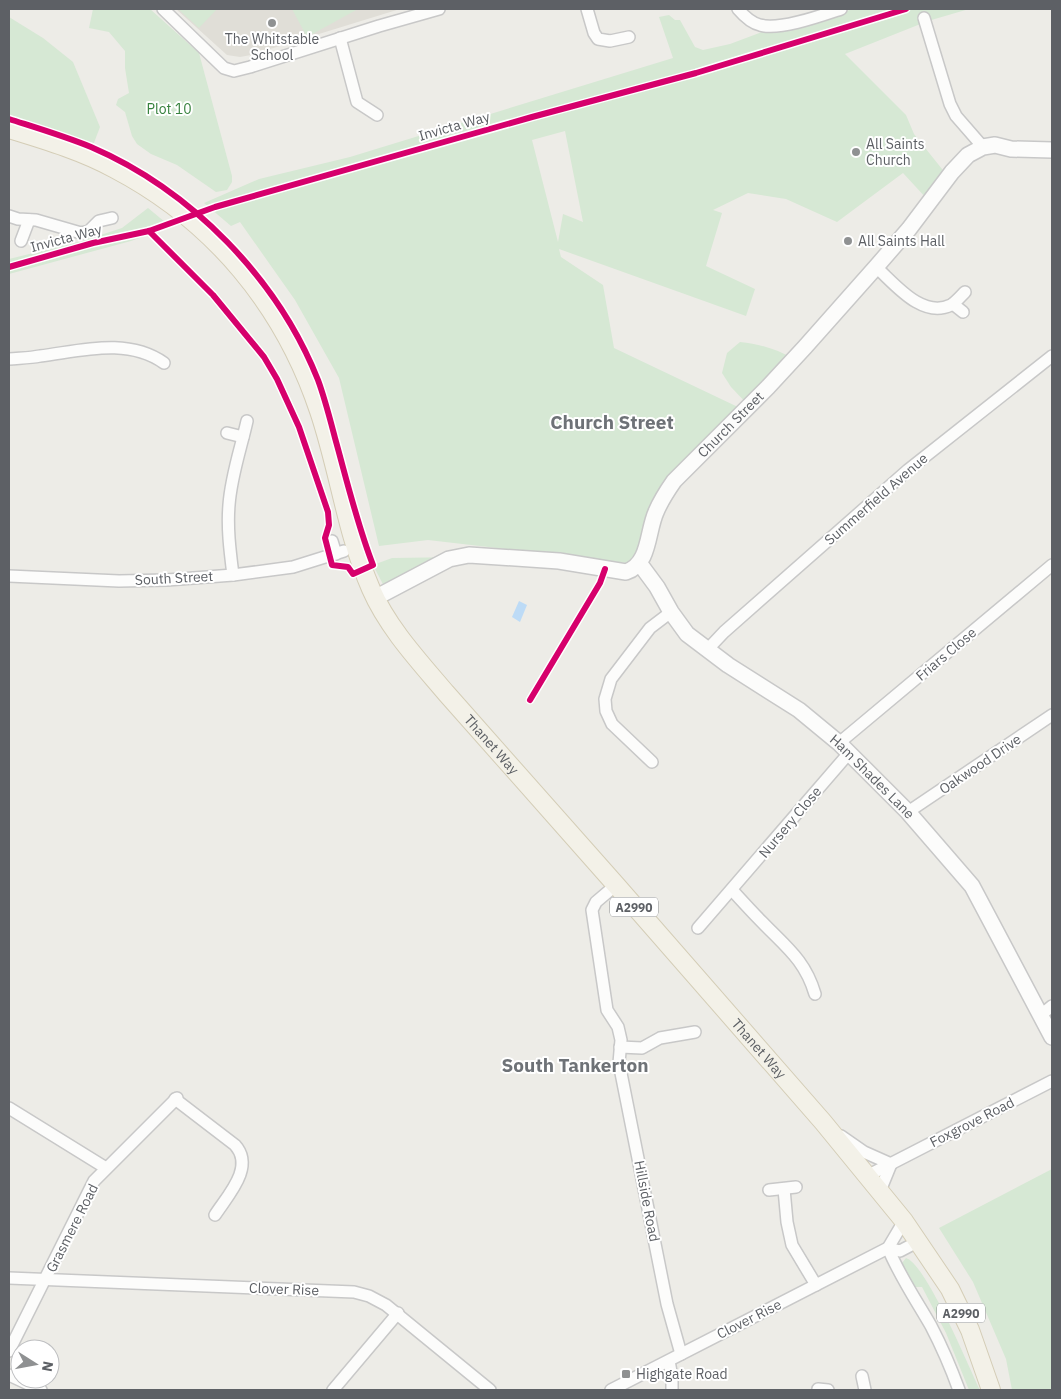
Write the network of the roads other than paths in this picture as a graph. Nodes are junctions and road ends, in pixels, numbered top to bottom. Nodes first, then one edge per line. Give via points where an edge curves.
1 (162, 9) edge
2 (439, 9) edge
3 (587, 9) edge
4 (738, 9) edge
5 (841, 9) edge
6 (924, 18) dead end
7 (630, 37) dead end
8 (340, 38) junction
9 (377, 115) dead end
10 (9, 129) edge
11 (982, 147) junction
12 (1052, 150) edge
13 (9, 216) edge
14 (112, 218) dead end
15 (29, 220) junction
16 (21, 241) dead end
17 (876, 267) junction
18 (965, 292) dead end
19 (953, 304) junction
20 (963, 312) dead end
21 (1052, 356) edge
22 (9, 359) edge
23 (164, 363) dead end
24 (247, 421) dead end
25 (227, 433) dead end
26 (244, 437) junction
27 (332, 540) dead end
28 (640, 564) junction
29 (1052, 565) edge
30 (233, 575) junction
31 (9, 576) edge
32 (376, 598) junction
33 (671, 612) junction
34 (706, 650) junction
35 (1052, 715) edge
36 (844, 748) junction
37 (652, 762) dead end
38 (908, 812) junction
39 (616, 885) junction
40 (732, 890) junction
41 (698, 928) dead end
42 (815, 994) dead end
43 (1047, 1011) edge
44 (695, 1032) dead end
45 (1052, 1037) edge
46 (620, 1047) junction
47 (1052, 1081) edge
48 (9, 1108) edge
49 (823, 1122) junction
50 (892, 1164) junction
51 (106, 1168) junction
52 (867, 1176) junction
53 (796, 1187) dead end
54 (784, 1189) junction
55 (769, 1190) dead end
56 (880, 1192) junction
57 (215, 1215) dead end
58 (904, 1221) junction
59 (919, 1241) junction
60 (888, 1248) junction
61 (9, 1278) edge
62 (45, 1280) junction
63 (816, 1285) junction
64 (398, 1313) junction
65 (9, 1351) edge
66 (681, 1354) junction
67 (669, 1361) junction
68 (9, 1375) edge
69 (862, 1376) dead end
70 (42, 1390) edge
71 (332, 1390) edge
72 (490, 1390) edge
73 (611, 1390) edge
74 (672, 1390) edge
75 (865, 1390) edge
76 (959, 1390) edge
77 (991, 1390) edge

1 - 8 street via 224,68 234,70
2 - 8 street
3 - 7 street via 598,39 610,41
4 - 5 street via 758,25 771,27
6 - 11 street via 950,104
8 - 9 street via 357,102
10 - 32 main road, Thanet Way / A2990 via 62,146 122,172 169,202 248,278 302,365 320,414 361,561
11 - 12 street via 995,145 1011,149
11 - 17 street, Church Street via 952,172
13 - 15 street
14 - 15 street via 99,221 89,231 81,233
15 - 16 street
17 - 19 street via 920,304 931,308
17 - 28 street, Church Street via 768,387 674,481 655,514
18 - 19 street
19 - 20 street
21 - 34 street, Summerfield Avenue via 908,470
22 - 23 street via 109,348 142,351
24 - 26 street
25 - 26 street
26 - 30 street via 229,504
27 - 30 street, South Street via 340,552 293,567
28 - 32 street via 626,572 559,561 469,555 449,559
28 - 33 street, Ham Shades Lane
29 - 36 street, Friars Close
30 - 31 street, South Street via 118,581
32 - 39 main road, Thanet Way / A2990 via 423,666
33 - 34 street, Ham Shades Lane via 687,634
33 - 37 street via 650,628 611,679 605,699 612,724
34 - 36 street, Ham Shades Lane via 799,710
35 - 38 street, Oakwood Drive
36 - 38 street, Ham Shades Lane
36 - 40 street, Nursery Close
38 - 43 street, Ham Shades Lane via 972,886
39 - 46 street, Hillside Road via 596,902 592,910 607,1010 618,1027
39 - 49 main road, Thanet Way / A2990
40 - 41 street, Nursery Close
40 - 42 street via 795,953 811,980
43 - 45 street, Ham Shades Lane
44 - 46 street via 660,1038 642,1048
46 - 66 street, Hillside Road via 619,1063 667,1304
47 - 50 street, Foxgrove Road
48 - 51 street
49 - 50 street via 864,1152
49 - 52 main road, Thanet Way / A2990
50 - 52 street, Foxgrove Road
50 - 56 street
51 - 57 street, Grasmere Road via 176,1099 241,1152 242,1169 236,1184
51 - 62 street, Grasmere Road via 94,1182
52 - 56 main road, Thanet Way / A2990
53 - 54 street
54 - 55 street
54 - 63 street via 786,1222 792,1245
56 - 58 main road, Thanet Way / A2990
58 - 59 main road, Thanet Way / A2990
58 - 60 street
59 - 60 street, Clover Rise via 900,1251
59 - 77 main road, Thanet Way / A2990 via 950,1289 970,1330
60 - 63 street, Clover Rise
60 - 76 street via 932,1328
61 - 62 street, Clover Rise
62 - 64 street, Clover Rise via 354,1292 369,1296
62 - 65 street, Grasmere Road
63 - 66 street, Clover Rise
64 - 71 street
64 - 72 street, Clover Rise
66 - 67 street, Clover Rise
67 - 73 street, Clover Rise
67 - 74 street
68 - 70 street
69 - 75 street

